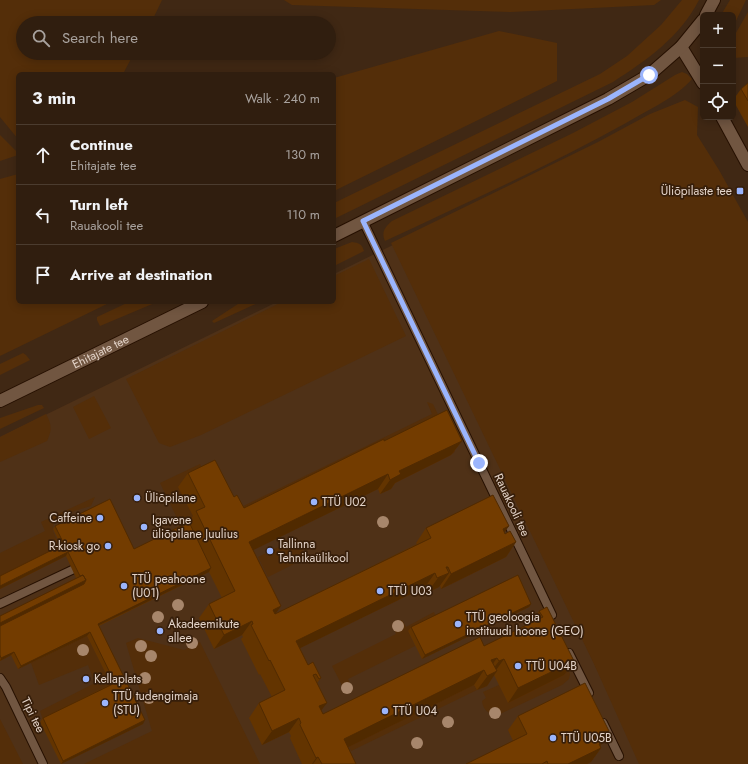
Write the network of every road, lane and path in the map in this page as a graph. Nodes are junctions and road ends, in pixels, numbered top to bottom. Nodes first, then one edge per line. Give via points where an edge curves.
1 (714, 0) edge
2 (708, 12) edge
3 (700, 24) edge
4 (681, 47) junction
5 (700, 78) edge
6 (724, 120) edge
7 (748, 165) edge
8 (363, 221) junction
9 (336, 235) edge
10 (198, 304) edge
11 (0, 401) edge
12 (72, 570) dead end
13 (0, 604) edge
14 (554, 621) edge
15 (567, 648) edge
16 (0, 679) edge
17 (593, 702) edge
18 (599, 715) edge
19 (619, 756) dead end
20 (43, 764) edge

1 - 2 main road
3 - 4 main road
4 - 5 main road
4 - 8 main road via 649,75 608,99
6 - 7 main road
8 - 9 main road
8 - 14 lane, Rauakooli tee
10 - 11 main road, Ehitajate tee
12 - 13 lane
15 - 17 lane
16 - 20 lane, Tipi tee
18 - 19 lane

